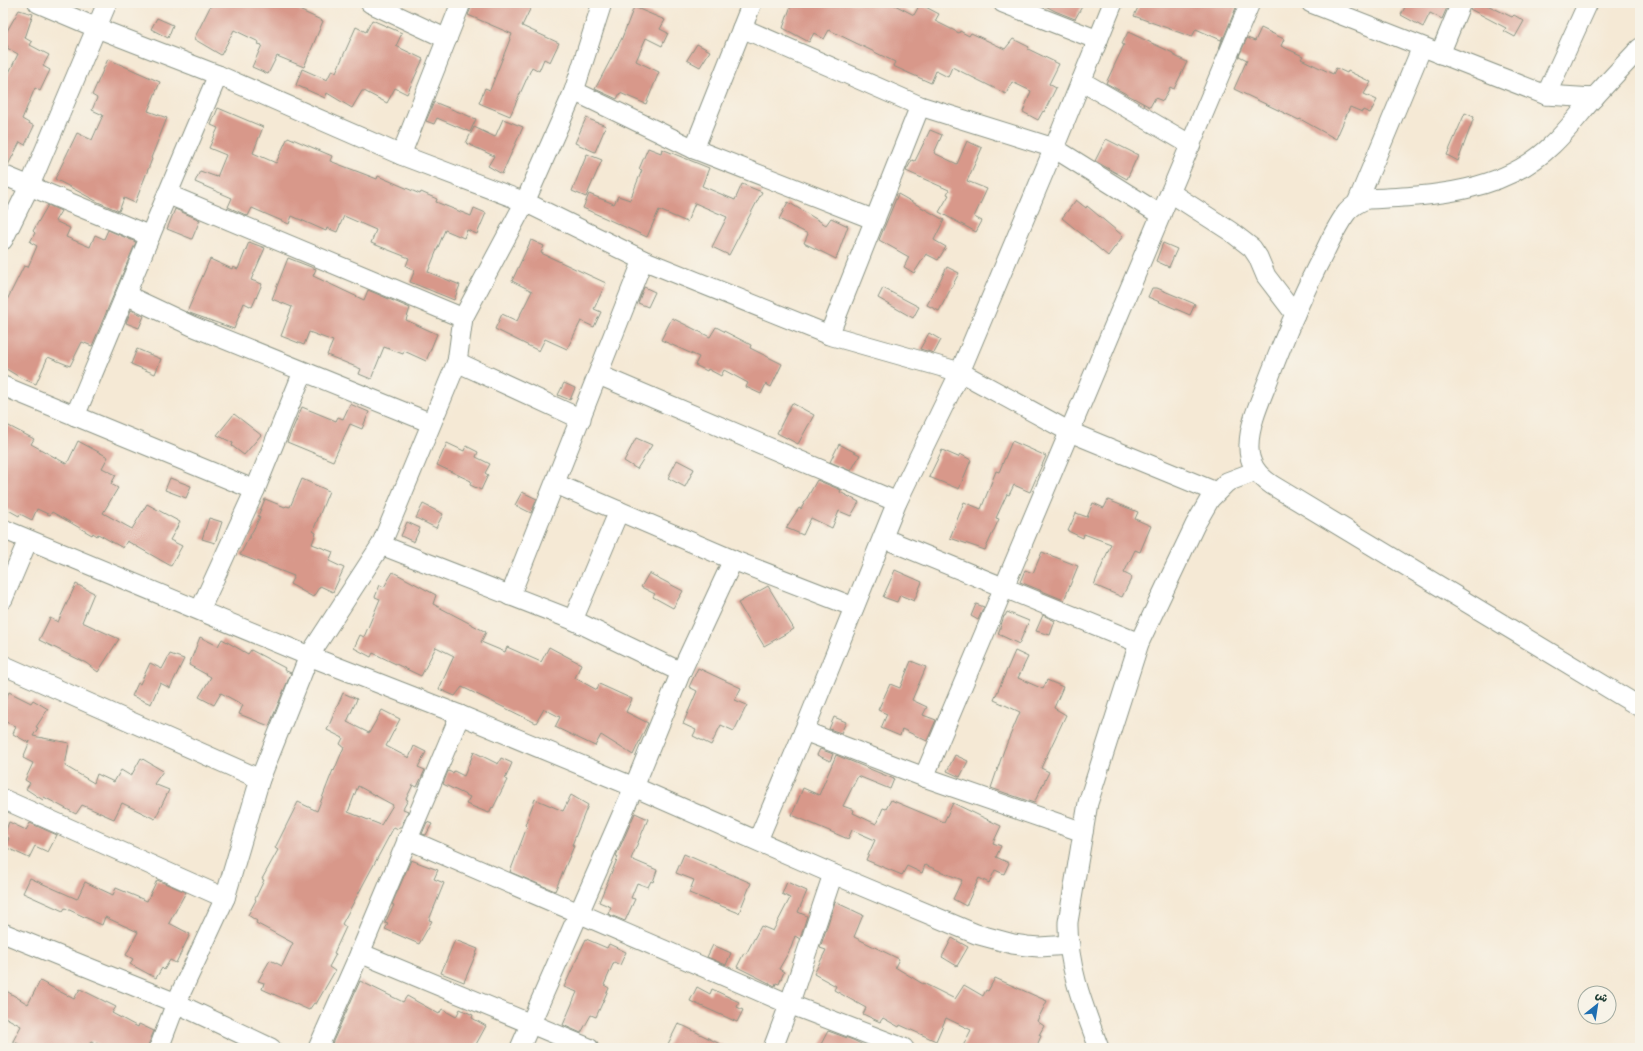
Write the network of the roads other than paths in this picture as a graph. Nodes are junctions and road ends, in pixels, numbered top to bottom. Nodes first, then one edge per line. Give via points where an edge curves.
1 (38, 3) edge
2 (107, 3) edge
3 (370, 3) edge
4 (461, 3) edge
5 (602, 3) edge
6 (752, 3) edge
7 (1003, 3) edge
8 (1113, 3) edge
9 (1250, 3) edge
10 (1311, 3) edge
11 (1461, 3) edge
12 (1588, 3) edge
13 (97, 28) junction
14 (742, 28) junction
15 (447, 39) junction
16 (1098, 40) junction
17 (1422, 47) junction
18 (1640, 48) edge
19 (1440, 54) junction
20 (218, 75) junction
21 (1081, 81) junction
22 (574, 92) junction
23 (1546, 95) junction
24 (1594, 98) junction
25 (920, 106) junction
26 (1191, 144) junction
27 (1054, 148) junction
28 (694, 149) junction
29 (401, 155) junction
30 (3, 174) edge
31 (30, 185) junction
32 (1170, 193) junction
33 (167, 194) junction
34 (525, 202) junction
35 (1357, 203) junction
36 (1161, 215) junction
37 (875, 220) junction
38 (150, 236) junction
39 (3, 240) edge
40 (643, 260) junction
41 (126, 295) junction
42 (1295, 314) junction
43 (464, 318) junction
44 (829, 335) junction
45 (457, 362) junction
46 (303, 372) junction
47 (960, 372) junction
48 (599, 375) junction
49 (3, 386) edge
50 (75, 416) junction
51 (581, 419) junction
52 (431, 424) junction
53 (1070, 432) junction
54 (1256, 471) junction
55 (556, 484) junction
56 (256, 490) junction
57 (1216, 492) junction
58 (897, 502) junction
59 (619, 511) junction
60 (3, 530) edge
61 (882, 538) junction
62 (28, 540) junction
63 (381, 545) junction
64 (733, 560) junction
65 (1004, 588) junction
66 (510, 596) junction
67 (3, 599) edge
68 (854, 607) junction
69 (200, 610) junction
70 (573, 620) junction
71 (1139, 643) junction
72 (309, 656) junction
73 (3, 665) edge
74 (681, 672) junction
75 (1640, 707) edge
76 (460, 714) junction
77 (804, 731) junction
78 (924, 777) junction
79 (260, 779) junction
80 (634, 786) junction
81 (3, 799) edge
82 (1083, 832) junction
83 (407, 839) junction
84 (758, 840) junction
85 (833, 874) junction
86 (225, 898) junction
87 (578, 913) junction
88 (3, 933) edge
89 (1070, 945) junction
90 (360, 953) junction
91 (176, 1003) junction
92 (790, 1004) junction
93 (531, 1024) junction
94 (160, 1048) edge
95 (271, 1048) edge
96 (318, 1048) edge
97 (520, 1048) edge
98 (589, 1048) edge
99 (773, 1048) edge
100 (904, 1048) edge
101 (1099, 1048) edge

1 - 13 street
2 - 13 street
3 - 15 street
4 - 15 street
5 - 22 street
6 - 14 street
7 - 16 street
8 - 16 street
9 - 26 street
10 - 17 street
11 - 19 street
12 - 23 street
13 - 20 street
13 - 31 street
14 - 25 street
14 - 28 street
15 - 29 street
16 - 21 street
17 - 19 street
17 - 35 street
18 - 24 street
19 - 23 street
20 - 29 street
20 - 33 street
21 - 26 street
21 - 27 street
22 - 28 street
22 - 34 street
23 - 24 street
24 - 35 street via 1552,146 1535,160 1500,179 1454,192 1367,199
25 - 27 street
25 - 37 street
26 - 32 street
27 - 36 street
27 - 47 street
28 - 37 street
29 - 34 street
30 - 31 street
31 - 38 street
31 - 39 street
32 - 36 street
32 - 42 street via 1252,248 1266,276
33 - 38 street
33 - 43 street
34 - 40 street
34 - 43 street
35 - 42 street via 1338,226
36 - 53 street
37 - 44 street
38 - 41 street
40 - 44 street
40 - 48 street
41 - 46 street via 192,326
41 - 50 street
42 - 54 street via 1251,429 1249,456
43 - 45 street
44 - 47 street
45 - 51 street
45 - 52 street
46 - 52 street
46 - 56 street
47 - 53 street
47 - 58 street
48 - 51 street
48 - 58 street
49 - 50 street
50 - 56 street
51 - 55 street
52 - 63 street
53 - 57 street
53 - 65 street
54 - 57 street via 1227,482
54 - 75 street via 1272,485
55 - 59 street
55 - 66 street
56 - 69 street
57 - 71 street via 1195,525
58 - 61 street
59 - 64 street
59 - 70 street
60 - 62 street
61 - 65 street
61 - 68 street
62 - 67 street
62 - 69 street
63 - 66 street
63 - 72 street
64 - 68 street
64 - 74 street
65 - 71 street
65 - 78 street
66 - 70 street
68 - 77 street
69 - 72 street
70 - 74 street
71 - 82 street via 1088,803
72 - 76 street
72 - 79 street
73 - 79 street
74 - 80 street
76 - 80 street
76 - 83 street
77 - 78 street
77 - 84 street
78 - 82 street
79 - 86 street
80 - 84 street
80 - 87 street
81 - 86 street
82 - 89 street via 1068,922
83 - 87 street
83 - 90 street
84 - 85 street
85 - 89 street via 994,940 1039,947
85 - 92 street
86 - 91 street
87 - 92 street
87 - 93 street
88 - 91 street
89 - 101 street via 1079,995
90 - 93 street
90 - 96 street
91 - 94 street
91 - 95 street
92 - 99 street
92 - 100 street
93 - 97 street
93 - 98 street

